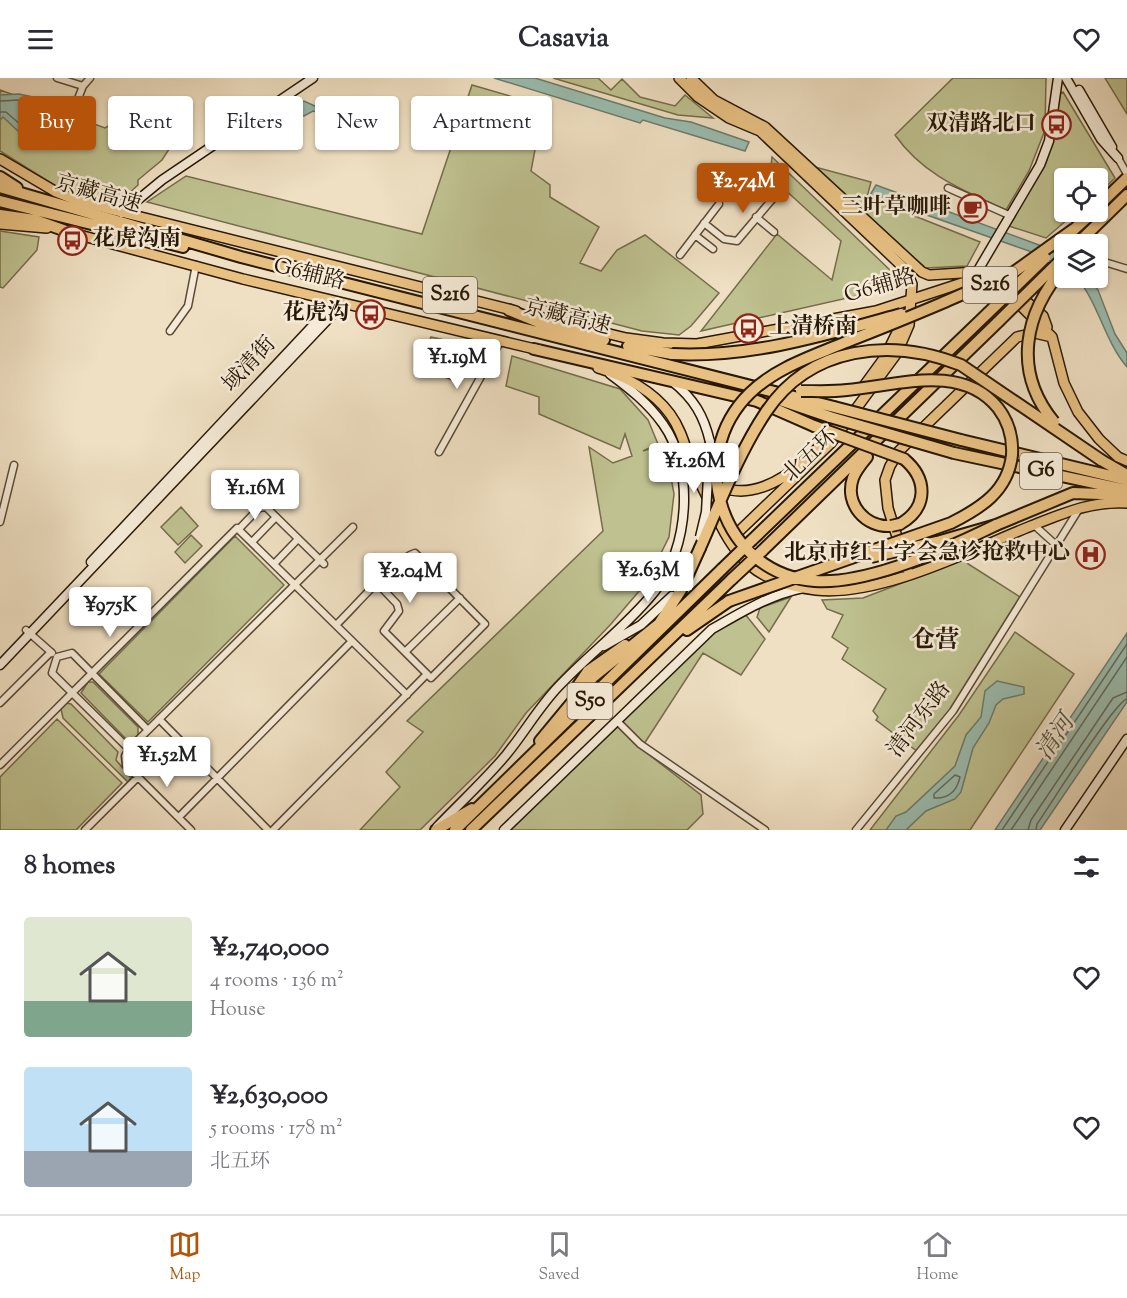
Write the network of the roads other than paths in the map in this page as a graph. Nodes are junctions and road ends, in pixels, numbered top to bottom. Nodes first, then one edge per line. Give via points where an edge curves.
1 (57, 78) edge
2 (90, 78) edge
3 (679, 78) edge
4 (691, 78) edge
5 (1058, 78) edge
6 (1066, 78) edge
7 (1072, 78) edge
8 (311, 79) edge
9 (83, 86) junction
10 (79, 96) edge
11 (1118, 158) junction
12 (0, 159) edge
13 (1127, 176) edge
14 (0, 177) edge
15 (0, 187) edge
16 (948, 188) dead end
17 (25, 193) junction
18 (1127, 195) edge
19 (775, 196) dead end
20 (1108, 196) edge
21 (0, 201) edge
22 (718, 204) dead end
23 (1127, 205) edge
24 (122, 213) junction
25 (0, 215) edge
26 (1011, 216) junction
27 (756, 218) junction
28 (1082, 222) edge
29 (0, 224) edge
30 (704, 224) junction
31 (1074, 229) junction
32 (66, 231) junction
33 (774, 232) dead end
34 (1087, 234) edge
35 (1097, 234) edge
36 (695, 235) junction
37 (713, 249) dead end
38 (680, 255) dead end
39 (1108, 263) edge
40 (196, 265) junction
41 (1054, 267) edge
42 (1127, 269) edge
43 (977, 272) junction
44 (929, 275) junction
45 (1054, 281) edge
46 (912, 284) junction
47 (911, 299) junction
48 (947, 301) junction
49 (335, 302) junction
50 (509, 310) junction
51 (170, 331) dead end
52 (1052, 337) junction
53 (500, 342) junction
54 (534, 349) junction
55 (637, 349) junction
56 (605, 370) junction
57 (670, 380) junction
58 (922, 397) junction
59 (832, 412) junction
60 (1062, 432) junction
61 (439, 452) dead end
62 (1127, 461) edge
63 (692, 464) junction
64 (14, 465) dead end
65 (1127, 477) edge
66 (1127, 490) edge
67 (1127, 495) edge
68 (1127, 503) edge
69 (1082, 506) junction
70 (276, 517) junction
71 (0, 522) edge
72 (996, 525) junction
73 (1034, 525) junction
74 (353, 527) dead end
75 (239, 529) junction
76 (298, 539) junction
77 (729, 541) junction
78 (252, 542) junction
79 (1055, 544) junction
80 (698, 548) junction
81 (321, 562) junction
82 (274, 564) junction
83 (835, 564) junction
84 (909, 574) junction
85 (295, 584) junction
86 (378, 584) junction
87 (803, 588) junction
88 (459, 598) junction
89 (336, 625) junction
90 (28, 632) junction
91 (352, 641) junction
92 (51, 651) junction
93 (405, 652) junction
94 (593, 652) junction
95 (57, 657) junction
96 (0, 658) edge
97 (644, 663) junction
98 (0, 666) edge
99 (92, 673) junction
100 (427, 674) junction
101 (72, 693) junction
102 (407, 695) junction
103 (0, 703) edge
104 (159, 719) junction
105 (617, 721) junction
106 (148, 730) junction
107 (1127, 739) edge
108 (129, 748) junction
109 (0, 765) edge
110 (138, 777) junction
111 (217, 778) junction
112 (493, 795) junction
113 (178, 817) junction
114 (85, 830) edge
115 (191, 830) edge
116 (268, 830) edge
117 (273, 830) edge
118 (435, 830) edge
119 (455, 830) edge
120 (471, 830) edge
121 (504, 830) edge
122 (765, 830) edge
123 (856, 830) edge
124 (1065, 830) edge

1 - 9 street
2 - 9 street
3 - 46 main road via 729,118 760,131 906,270
4 - 44 main road via 714,100 765,127
5 - 26 street via 1049,141
6 - 11 street via 1101,139
7 - 11 street
8 - 24 street via 162,180
9 - 10 street
11 - 13 street
12 - 24 main road, G6辅路 / S216 via 56,192
13 - 20 highway
14 - 17 highway
15 - 17 highway, 京藏高速 / G6
16 - 26 street
17 - 59 highway, 京藏高速 / G6 via 241,257
18 - 34 highway
19 - 27 street
21 - 59 highway, 京藏高速 / G6
22 - 30 street
23 - 35 highway
24 - 50 main road, G6辅路 / S216
25 - 32 highway via 35,220
26 - 43 street
27 - 30 street via 736,241 724,239
27 - 33 street
28 - 31 highway, 北五环 / S50, bridge
29 - 32 main road, G6辅路 / S216
30 - 36 street
31 - 48 highway, bridge via 1014,272
31 - 112 highway, 北五环 / S50, bridge
32 - 40 main road, G6辅路 / S216
36 - 37 street
36 - 38 street
39 - 42 street
40 - 49 main road, G6辅路 / S216
40 - 51 street via 188,306
41 - 58 highway, 北五环 / S50, bridge
43 - 44 main road
43 - 52 main road via 1004,284 1031,304 1043,316
44 - 46 main road
45 - 60 highway, bridge via 1040,300 1028,344 1030,375 1037,397
46 - 47 main road
47 - 50 main road, G6辅路 / S216 via 810,325 698,344 626,338
47 - 52 main road, G6辅路 / S216 via 980,281 1011,296
47 - 63 main road via 885,357 828,437 780,480 739,491 712,483
47 - 77 main road via 904,340 831,443
48 - 55 highway, bridge via 755,351 703,355
48 - 72 highway, bridge via 797,362 750,393 728,423 717,455 721,508 728,524 751,552 781,571 814,581 876,573 956,545
49 - 53 main road, G6辅路 / S216
49 - 90 street, 域清街
50 - 55 highway via 541,324
52 - 62 main road via 1064,383 1077,412 1099,439
52 - 84 main road via 1035,333 1017,337 899,451 885,480 888,508
53 - 54 main road, G6辅路 / S216
53 - 61 street
54 - 56 main road, G6辅路 / S216
54 - 57 highway
55 - 83 highway, bridge via 801,391 920,381 958,382 986,395 1004,416 1010,432 1010,466 1003,484 976,511 951,523
56 - 63 main road, G6辅路 / S216 via 659,402 680,430
56 - 94 street via 648,405 665,426 679,462 685,504 672,561 655,590
57 - 58 highway, bridge via 757,401 814,426 904,459 915,468 922,488 917,511 896,525 876,526 858,512 851,495 853,477 869,454
57 - 80 street, bridge via 698,408 710,442 706,512
58 - 97 highway, 北五环 / S50, bridge
59 - 65 highway, 京藏高速 / G6, bridge
59 - 66 highway, 京藏高速 / G6, bridge via 954,453
60 - 65 highway, bridge
60 - 80 highway, bridge via 985,380 937,356 893,349 849,353 806,372 766,412
63 - 77 main road, G6辅路 / S216
64 - 71 street
67 - 72 highway via 1073,493
68 - 69 main road, G6辅路 / S216
69 - 73 main road, G6辅路 / S216
69 - 79 street, 清河东路
70 - 75 street via 262,507
70 - 76 street
70 - 78 street
72 - 83 highway, bridge via 937,543
73 - 79 street
73 - 84 main road, G6辅路 / S216
74 - 81 street
75 - 78 street
75 - 99 street
76 - 81 street
76 - 82 street
77 - 87 main road, G6辅路 / S216 via 742,560 757,571
78 - 82 street
79 - 123 street, 清河东路 via 953,711
80 - 94 street via 668,602 641,625
80 - 112 highway via 670,610 644,634 588,671 567,707
81 - 85 street
82 - 85 street
83 - 97 highway, bridge via 729,601
84 - 87 main road, G6辅路 / S216 via 850,590
85 - 89 street
85 - 104 street
86 - 88 street via 415,553
86 - 89 street
86 - 93 street via 399,611 384,631
87 - 105 street via 783,592 712,629
88 - 93 street
88 - 100 street via 485,624 430,678
89 - 91 street
90 - 92 street
90 - 96 street, 域清街
90 - 98 street, 域清街
91 - 102 street
91 - 111 street
92 - 95 street
92 - 103 street
93 - 100 street
94 - 118 street via 556,688 505,756
95 - 99 street via 72,653
95 - 101 street via 52,673
97 - 120 highway, 北五环 / S50
99 - 101 street
99 - 106 street
100 - 102 street
101 - 108 street
101 - 109 street
102 - 117 street
104 - 106 street
104 - 111 street
105 - 121 street
105 - 122 street via 639,744
106 - 108 street
107 - 124 street
108 - 110 street via 126,765
110 - 113 street
110 - 114 street
111 - 113 street
111 - 116 street
112 - 118 highway
112 - 119 highway, 北五环 / S50
113 - 115 street

